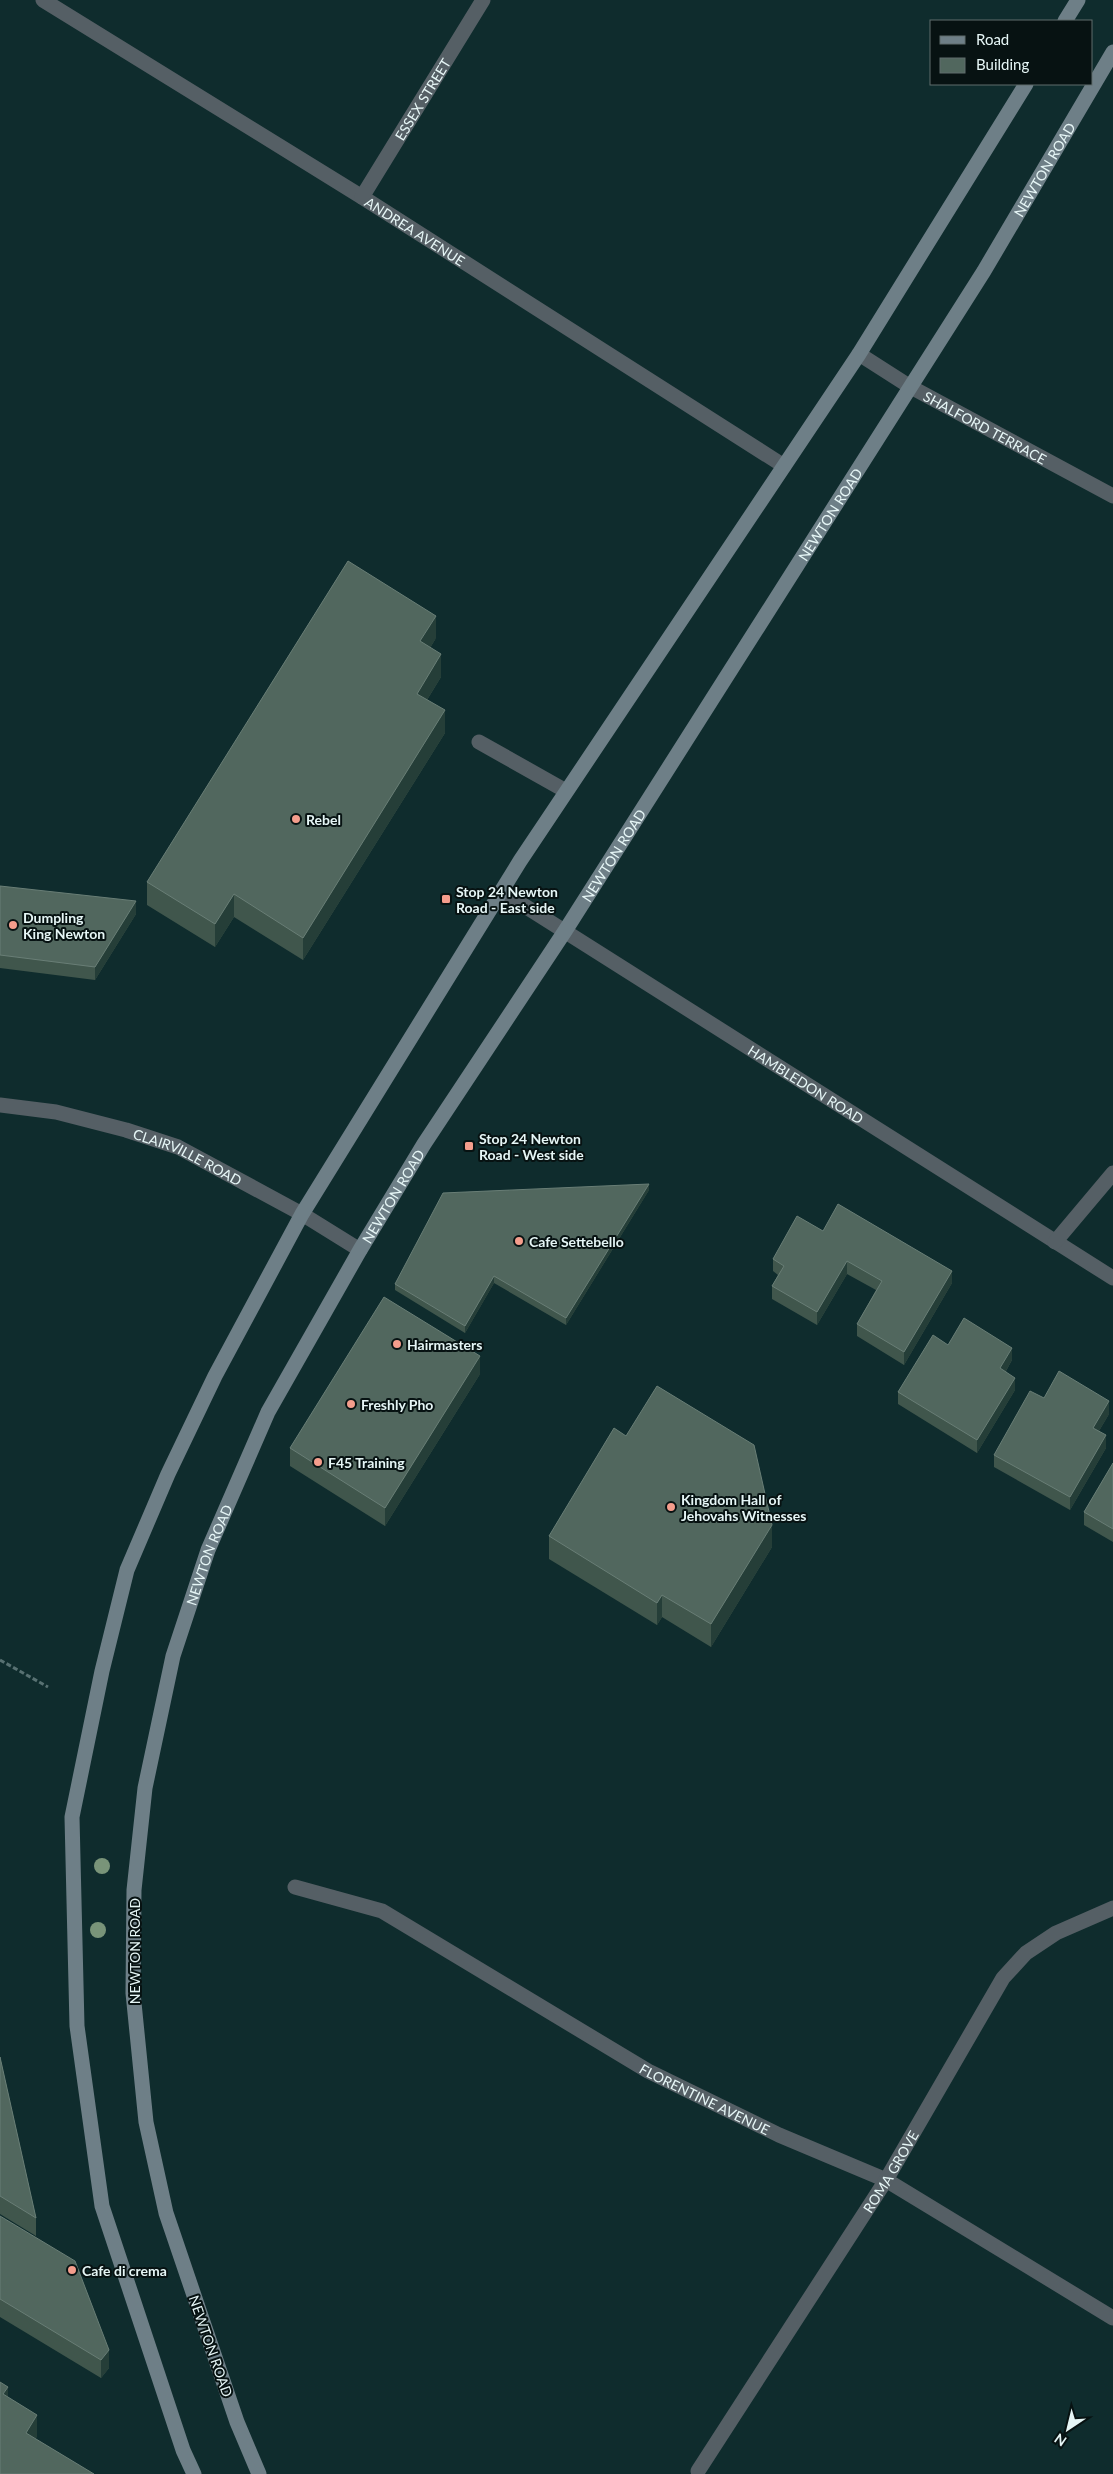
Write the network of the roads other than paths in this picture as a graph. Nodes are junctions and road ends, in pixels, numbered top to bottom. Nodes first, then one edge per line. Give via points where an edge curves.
1 (43, 0) edge
2 (482, 0) edge
3 (1078, 0) edge
4 (1066, 20) edge
5 (1113, 52) edge
6 (1025, 85) edge
7 (362, 197) junction
8 (859, 354) junction
9 (909, 386) junction
10 (784, 466) junction
11 (1113, 496) edge
12 (479, 742) dead end
13 (566, 791) junction
14 (500, 891) junction
15 (565, 930) junction
16 (0, 1105) edge
17 (1113, 1174) edge
18 (302, 1214) junction
19 (1055, 1242) junction
20 (360, 1250) junction
21 (1113, 1278) edge
22 (295, 1887) dead end
23 (1113, 1908) edge
24 (886, 2180) junction
25 (1113, 2318) edge
26 (698, 2471) dead end
27 (194, 2474) edge
28 (259, 2474) edge

1 - 7 street, ANDREA AVENUE
2 - 7 street, ESSEX STREET
3 - 4 main road
5 - 9 main road, NEWTON ROAD via 984,271
6 - 8 main road
7 - 10 street, ANDREA AVENUE
8 - 9 street, SHALFORD TERRACE
8 - 10 main road
9 - 11 street, SHALFORD TERRACE
9 - 15 main road, NEWTON ROAD
10 - 13 main road
12 - 13 street
13 - 14 main road
14 - 15 street, HAMBLEDON ROAD
14 - 18 main road
15 - 19 street, HAMBLEDON ROAD
15 - 20 main road, NEWTON ROAD via 424,1144
16 - 18 street, CLAIRVILLE ROAD via 56,1112 178,1147
17 - 19 street
18 - 20 street, CLAIRVILLE ROAD
18 - 27 main road via 211,1385 127,1570 72,1817 76,2026 102,2206 183,2450
19 - 21 street, HAMBLEDON ROAD
20 - 28 main road, NEWTON ROAD via 268,1412 208,1550 173,1656 145,1788 134,1890 133,1993 146,2122 166,2213 237,2422
22 - 24 street, FLORENTINE AVENUE via 382,1911 648,2070 779,2135
23 - 24 street, ROMA GROVE via 1056,1933 1026,1953 1003,1978
24 - 25 street, FLORENTINE AVENUE
24 - 26 street, ROMA GROVE

